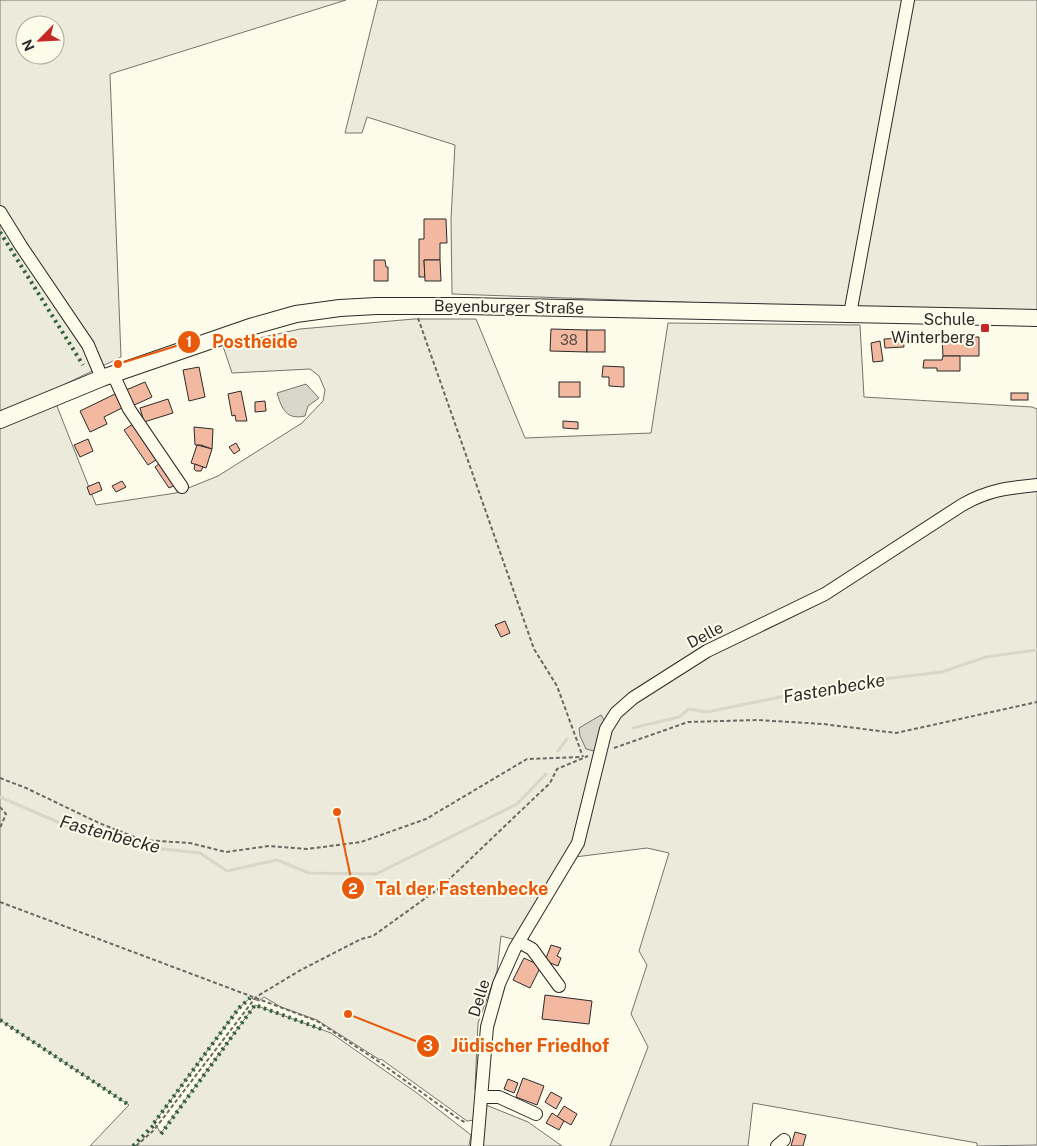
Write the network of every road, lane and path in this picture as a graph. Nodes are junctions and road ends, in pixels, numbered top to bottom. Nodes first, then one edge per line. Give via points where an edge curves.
1 (908, 0) edge
2 (0, 212) edge
3 (413, 305) junction
4 (850, 314) junction
5 (1037, 318) edge
6 (108, 376) junction
7 (0, 420) edge
8 (1037, 485) edge
9 (182, 487) dead end
10 (1037, 702) edge
11 (599, 753) junction
12 (583, 757) junction
13 (0, 778) edge
14 (0, 807) edge
15 (0, 828) edge
16 (0, 902) edge
17 (519, 942) junction
18 (559, 986) dead end
19 (256, 997) junction
20 (482, 1097) junction
21 (536, 1114) dead end
22 (480, 1130) junction
23 (136, 1146) edge
24 (477, 1146) edge

1 - 4 street
2 - 6 street
3 - 4 main road, Beyenburger Straße
3 - 6 main road, Beyenburger Straße via 340,308 296,314
3 - 12 path via 534,649 556,686
4 - 5 main road, Beyenburger Straße
6 - 7 main road, Beyenburger Straße
6 - 9 street
8 - 11 street, Delle via 981,494 825,594 707,651 616,712 606,728
10 - 11 path via 896,733 757,720 688,722
11 - 12 path
11 - 17 street, Delle via 578,843
12 - 13 path via 527,759 426,819 361,842 307,849 269,846 226,852 190,843 142,840
12 - 19 path via 557,769 550,783 434,892 373,936 299,971
14 - 15 path via 6,814
16 - 19 path
17 - 18 street via 532,949
17 - 20 street, Delle via 499,984 487,1027
19 - 22 path via 317,1021 456,1117
19 - 23 path via 154,1130
20 - 21 street via 499,1097
20 - 22 street, Delle
22 - 24 street, Delle

